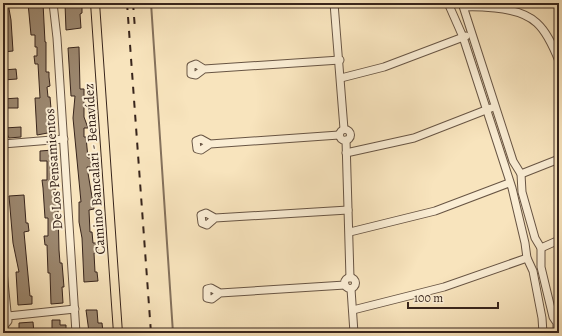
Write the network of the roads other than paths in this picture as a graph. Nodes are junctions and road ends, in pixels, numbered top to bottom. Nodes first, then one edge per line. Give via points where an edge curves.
1 (53, 3) edge
2 (95, 3) edge
3 (334, 3) edge
4 (448, 3) edge
5 (463, 8) edge
6 (454, 16) junction
7 (472, 35) junction
8 (463, 37) junction
9 (340, 60) junction
10 (559, 61) edge
11 (204, 69) dead end
12 (341, 78) junction
13 (495, 106) junction
14 (487, 109) junction
15 (342, 132) junction
16 (64, 139) junction
17 (3, 144) edge
18 (210, 144) dead end
19 (346, 153) junction
20 (559, 159) edge
21 (519, 172) junction
22 (510, 183) junction
23 (521, 186) junction
24 (348, 210) junction
25 (215, 218) dead end
26 (350, 232) junction
27 (559, 240) edge
28 (539, 246) junction
29 (526, 247) junction
30 (540, 260) junction
31 (528, 261) junction
32 (3, 271) edge
33 (348, 287) junction
34 (220, 293) dead end
35 (75, 309) junction
36 (353, 310) junction
37 (6, 317) edge
38 (557, 321) edge
39 (543, 324) junction
40 (8, 333) edge
41 (76, 333) edge
42 (118, 333) edge
43 (354, 333) edge
44 (543, 333) edge
45 (557, 333) edge

1 - 16 street, De Los Pensamientos
2 - 42 main road, Camino Bancalari - Benavídez
3 - 9 street
4 - 6 street
5 - 6 street
5 - 7 street
5 - 10 street via 505,9 525,14 538,23 547,34
6 - 8 street
7 - 8 street
7 - 13 street
8 - 12 street via 384,67
8 - 14 street
9 - 11 street
9 - 12 street
12 - 15 street
13 - 14 street
13 - 21 street
14 - 19 street via 414,138
14 - 22 street
15 - 18 street
15 - 19 street via 341,139 346,140
16 - 17 street
16 - 35 street, De Los Pensamientos
19 - 24 street
20 - 21 street
21 - 22 street via 514,170
21 - 23 street
22 - 23 street via 516,189
22 - 26 street via 435,210
22 - 29 street
23 - 28 street
24 - 25 street
24 - 26 street
26 - 33 street via 350,278 346,280
27 - 28 street
28 - 29 street via 534,243
28 - 30 street
29 - 31 street
30 - 31 street via 537,263
30 - 38 street
31 - 36 street via 444,287
31 - 39 street via 533,271
32 - 37 street
33 - 34 street
33 - 36 street
35 - 37 street
35 - 41 street, De Los Pensamientos
36 - 43 street
37 - 40 street
38 - 39 street via 547,318
38 - 45 street
39 - 44 street

